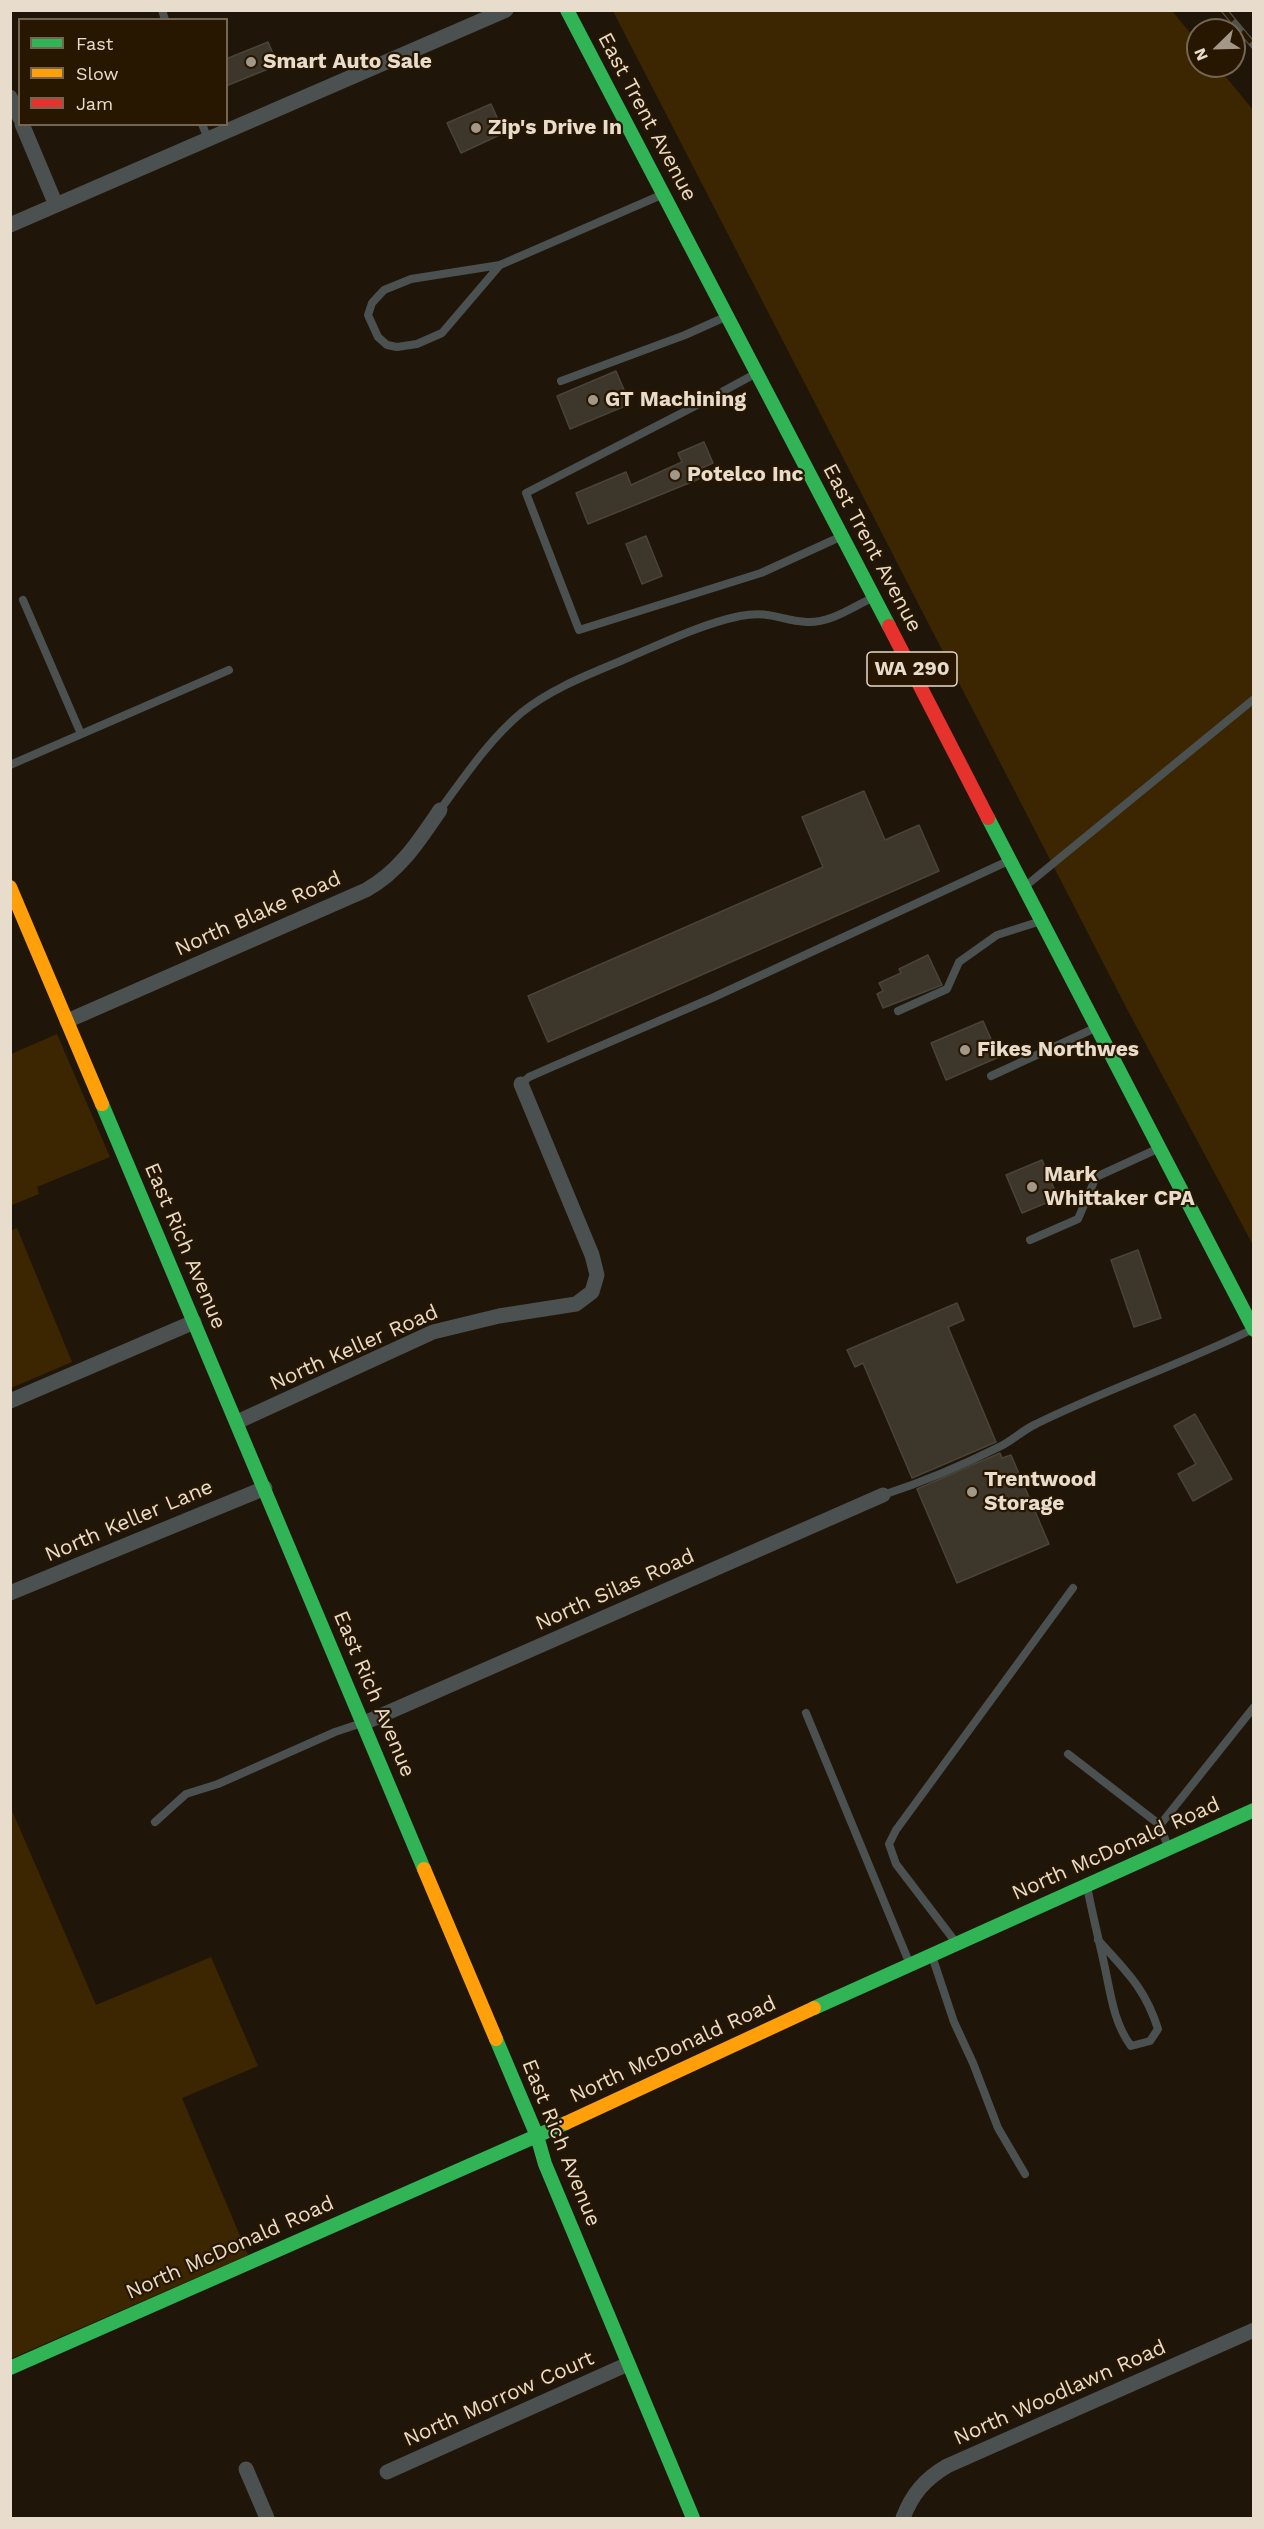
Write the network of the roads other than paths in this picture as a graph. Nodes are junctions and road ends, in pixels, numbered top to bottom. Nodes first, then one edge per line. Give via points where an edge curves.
1 (506, 10) edge
2 (567, 10) edge
3 (10, 97) edge
4 (18, 114) edge
5 (23, 126) edge
6 (203, 126) edge
7 (208, 140) junction
8 (663, 194) junction
9 (56, 205) junction
10 (10, 225) edge
11 (500, 266) junction
12 (727, 316) junction
13 (757, 372) junction
14 (561, 381) dead end
15 (842, 536) junction
16 (874, 597) junction
17 (23, 600) dead end
18 (229, 670) dead end
19 (1254, 699) edge
20 (81, 734) junction
21 (10, 765) edge
22 (440, 810) joint
23 (1011, 860) junction
24 (10, 887) edge
25 (1024, 887) junction
26 (1042, 921) junction
27 (898, 1011) dead end
28 (66, 1021) junction
29 (1097, 1028) junction
30 (991, 1076) dead end
31 (521, 1084) joint
32 (1160, 1148) junction
33 (1030, 1240) dead end
34 (194, 1322) junction
35 (1253, 1329) edge
36 (10, 1401) edge
37 (237, 1422) junction
38 (265, 1488) junction
39 (883, 1495) joint
40 (1073, 1587) dead end
41 (10, 1593) edge
42 (1254, 1707) edge
43 (806, 1713) dead end
44 (364, 1723) junction
45 (1068, 1754) dead end
46 (1254, 1810) edge
47 (154, 1822) dead end
48 (1160, 1826) junction
49 (1168, 1848) junction
50 (1087, 1884) junction
51 (1098, 1940) junction
52 (957, 1944) junction
53 (931, 1954) junction
54 (910, 1964) junction
55 (537, 2136) junction
56 (1026, 2174) dead end
57 (1254, 2330) edge
58 (628, 2364) junction
59 (10, 2368) edge
60 (246, 2469) dead end
61 (387, 2472) dead end
62 (267, 2518) edge
63 (693, 2518) edge
64 (903, 2518) edge

1 - 7 street
2 - 8 street, East Trent Avenue / WA 290
3 - 4 street
5 - 9 street
6 - 7 lane
7 - 9 street
8 - 11 lane
8 - 12 street, East Trent Avenue / WA 290
9 - 10 street
11 - 11 lane via 411,279 384,290 372,303 368,315 378,337 397,347 417,344 442,333
12 - 13 street, East Trent Avenue / WA 290
12 - 14 lane
13 - 15 street, East Trent Avenue / WA 290
13 - 15 lane via 526,493 579,630 761,573
15 - 16 street, East Trent Avenue / WA 290
16 - 22 lane via 819,621 774,614 739,616 680,636 566,685 542,698 501,731
16 - 23 street, East Trent Avenue / WA 290
17 - 20 lane
18 - 20 lane
19 - 25 lane
20 - 21 lane
22 - 28 street, North Blake Road via 400,864 366,890
23 - 25 street, East Trent Avenue / WA 290
23 - 31 lane via 712,998 529,1077
24 - 28 street, East Rich Avenue
25 - 26 street, East Trent Avenue / WA 290
26 - 27 lane via 997,935 959,962 947,989
26 - 29 street, East Trent Avenue / WA 290
28 - 34 street, East Rich Avenue
29 - 30 lane
29 - 32 street, East Trent Avenue / WA 290
31 - 37 street, North Keller Road via 592,1255 597,1275 592,1293 576,1304 499,1316 433,1332
32 - 33 lane via 1096,1177 1078,1219
32 - 35 street, East Trent Avenue / WA 290
34 - 36 street
34 - 37 street, East Rich Avenue
35 - 39 lane via 1034,1425 993,1450
37 - 38 street, East Rich Avenue
38 - 41 street, North Keller Lane
38 - 44 street, East Rich Avenue
39 - 44 street, North Silas Road
40 - 52 lane via 896,1830 890,1844 896,1864
42 - 48 lane
43 - 54 lane
44 - 47 lane via 186,1794
44 - 55 street, East Rich Avenue
45 - 48 lane
46 - 49 street, North McDonald Road
48 - 49 lane
49 - 50 street, North McDonald Road
50 - 51 lane
50 - 52 street, North McDonald Road
51 - 51 lane via 1119,2029 1131,2046 1150,2041 1158,2029 1150,2003
52 - 53 street, North McDonald Road
53 - 54 street, North McDonald Road
53 - 56 lane via 998,2128
54 - 55 street, North McDonald Road
55 - 58 street, East Rich Avenue
55 - 59 street, North McDonald Road
57 - 64 street, North Woodlawn Road via 947,2466 919,2488
58 - 61 street, North Morrow Court
58 - 63 street, East Rich Avenue
60 - 62 street

